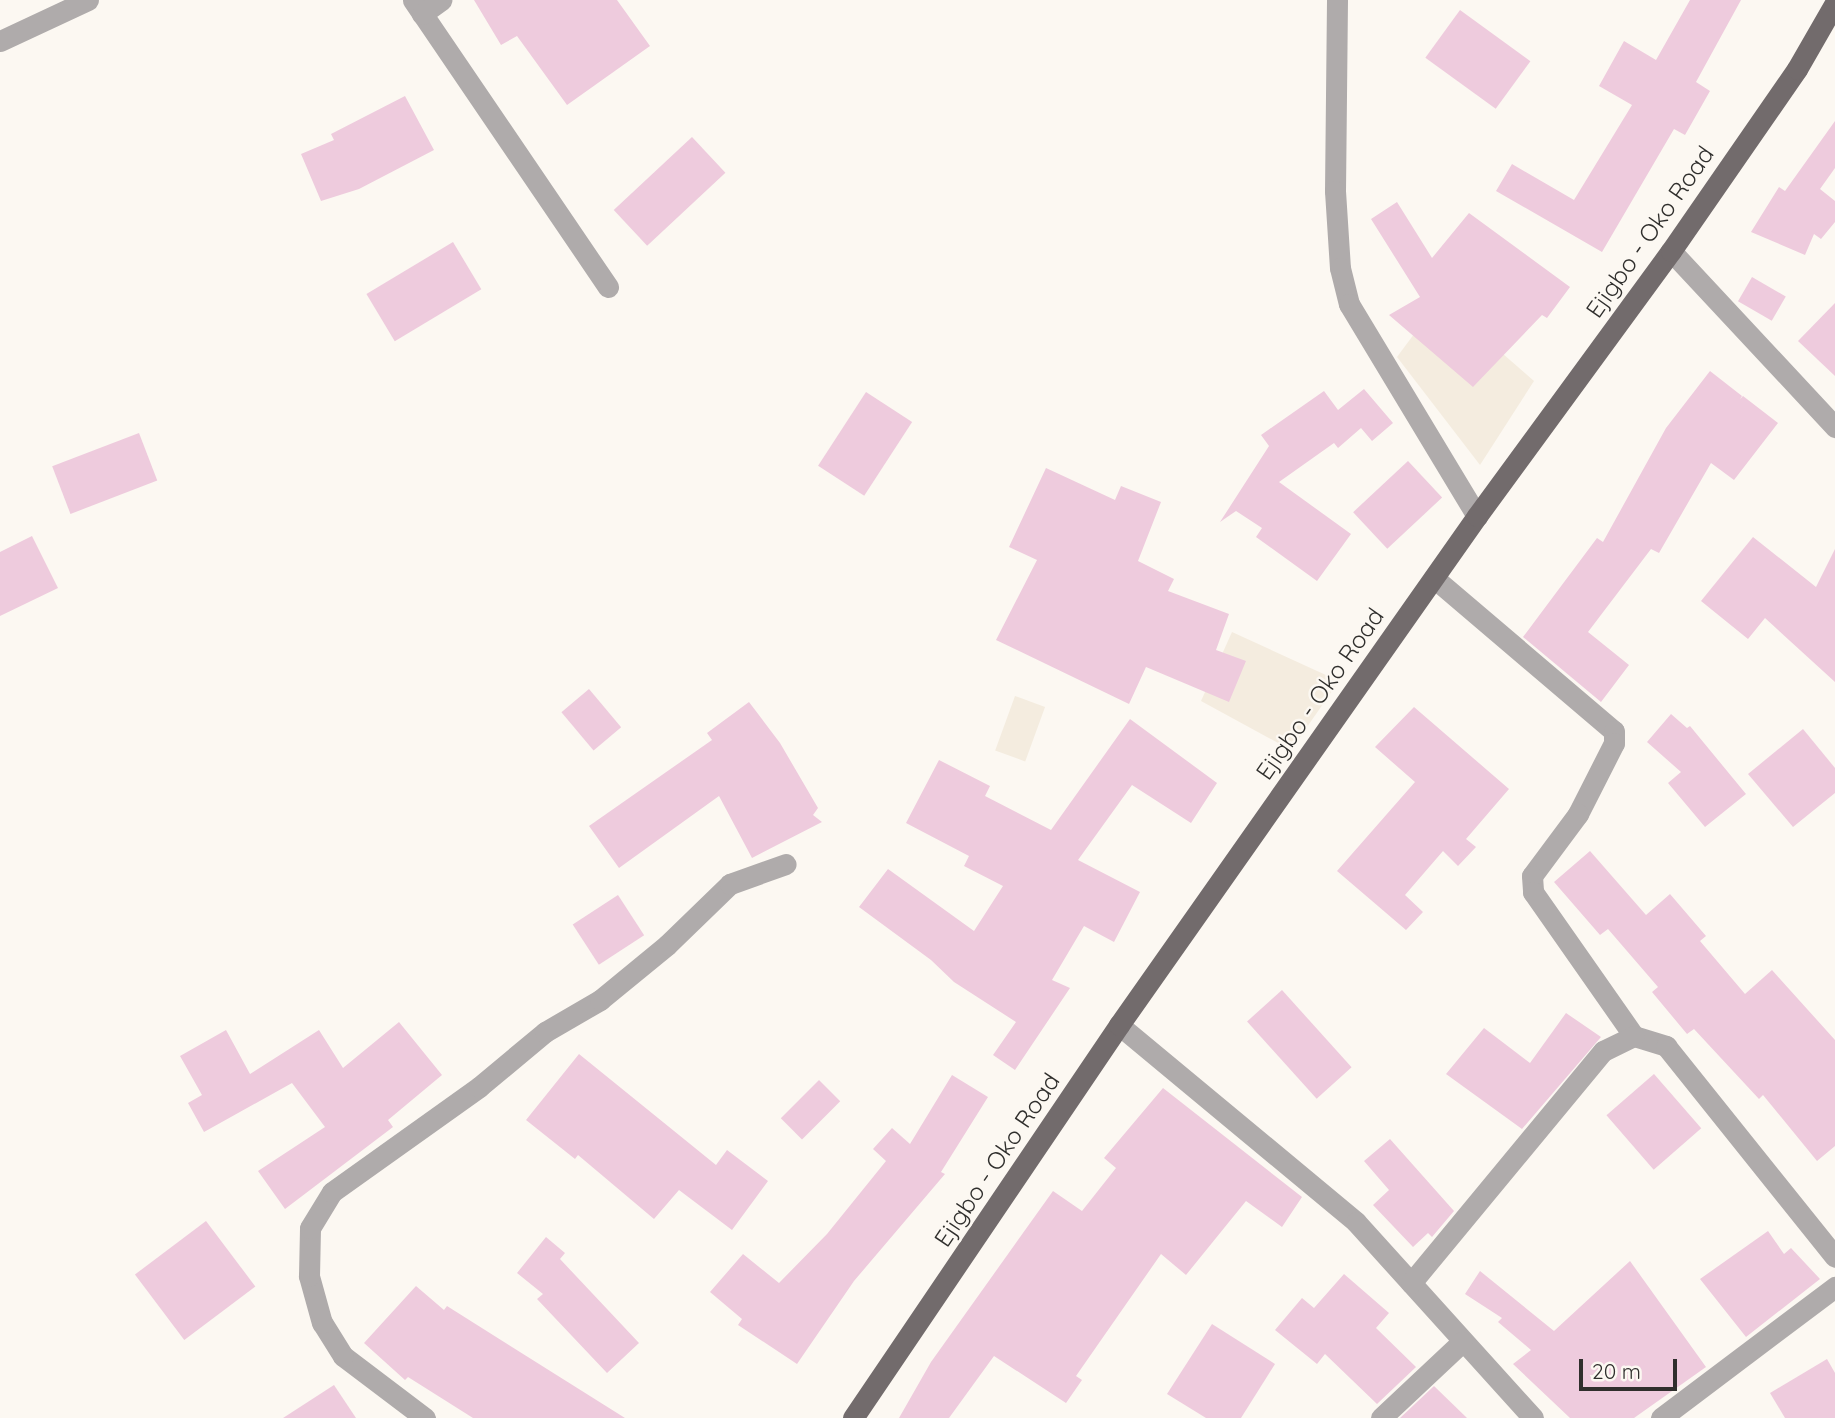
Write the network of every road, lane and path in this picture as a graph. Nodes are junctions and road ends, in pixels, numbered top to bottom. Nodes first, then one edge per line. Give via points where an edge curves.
1 (88, 0) edge
2 (441, 0) edge
3 (1337, 0) edge
4 (1835, 3) edge
5 (417, 7) edge
6 (0, 40) edge
7 (1671, 251) junction
8 (608, 287) dead end
9 (1835, 427) edge
10 (1478, 516) junction
11 (1434, 578) junction
12 (786, 864) dead end
13 (1119, 1025) junction
14 (1634, 1036) junction
15 (1835, 1257) edge
16 (1411, 1283) junction
17 (1835, 1287) edge
18 (1462, 1342) junction
19 (425, 1418) edge
20 (853, 1418) edge
21 (1381, 1418) edge
22 (1533, 1418) edge
23 (1661, 1418) edge

1 - 6 street
2 - 5 street
3 - 10 street via 1335,202 1340,268 1349,304
4 - 7 main road, Ejigbo - Oko Road via 1797,69
5 - 8 street
7 - 9 street
7 - 10 main road, Ejigbo - Oko Road
10 - 11 main road, Ejigbo - Oko Road
11 - 13 main road, Ejigbo - Oko Road
11 - 14 street via 1614,731 1614,743 1578,814 1532,876 1533,892
12 - 19 street via 730,884 667,945 600,1000 545,1032 479,1087 331,1192 310,1228 309,1276 322,1323 343,1356
13 - 16 street via 1307,1179
13 - 20 main road, Ejigbo - Oko Road
14 - 15 street via 1666,1046
14 - 16 street via 1603,1051
16 - 18 street
17 - 23 street
18 - 21 street
18 - 22 street

